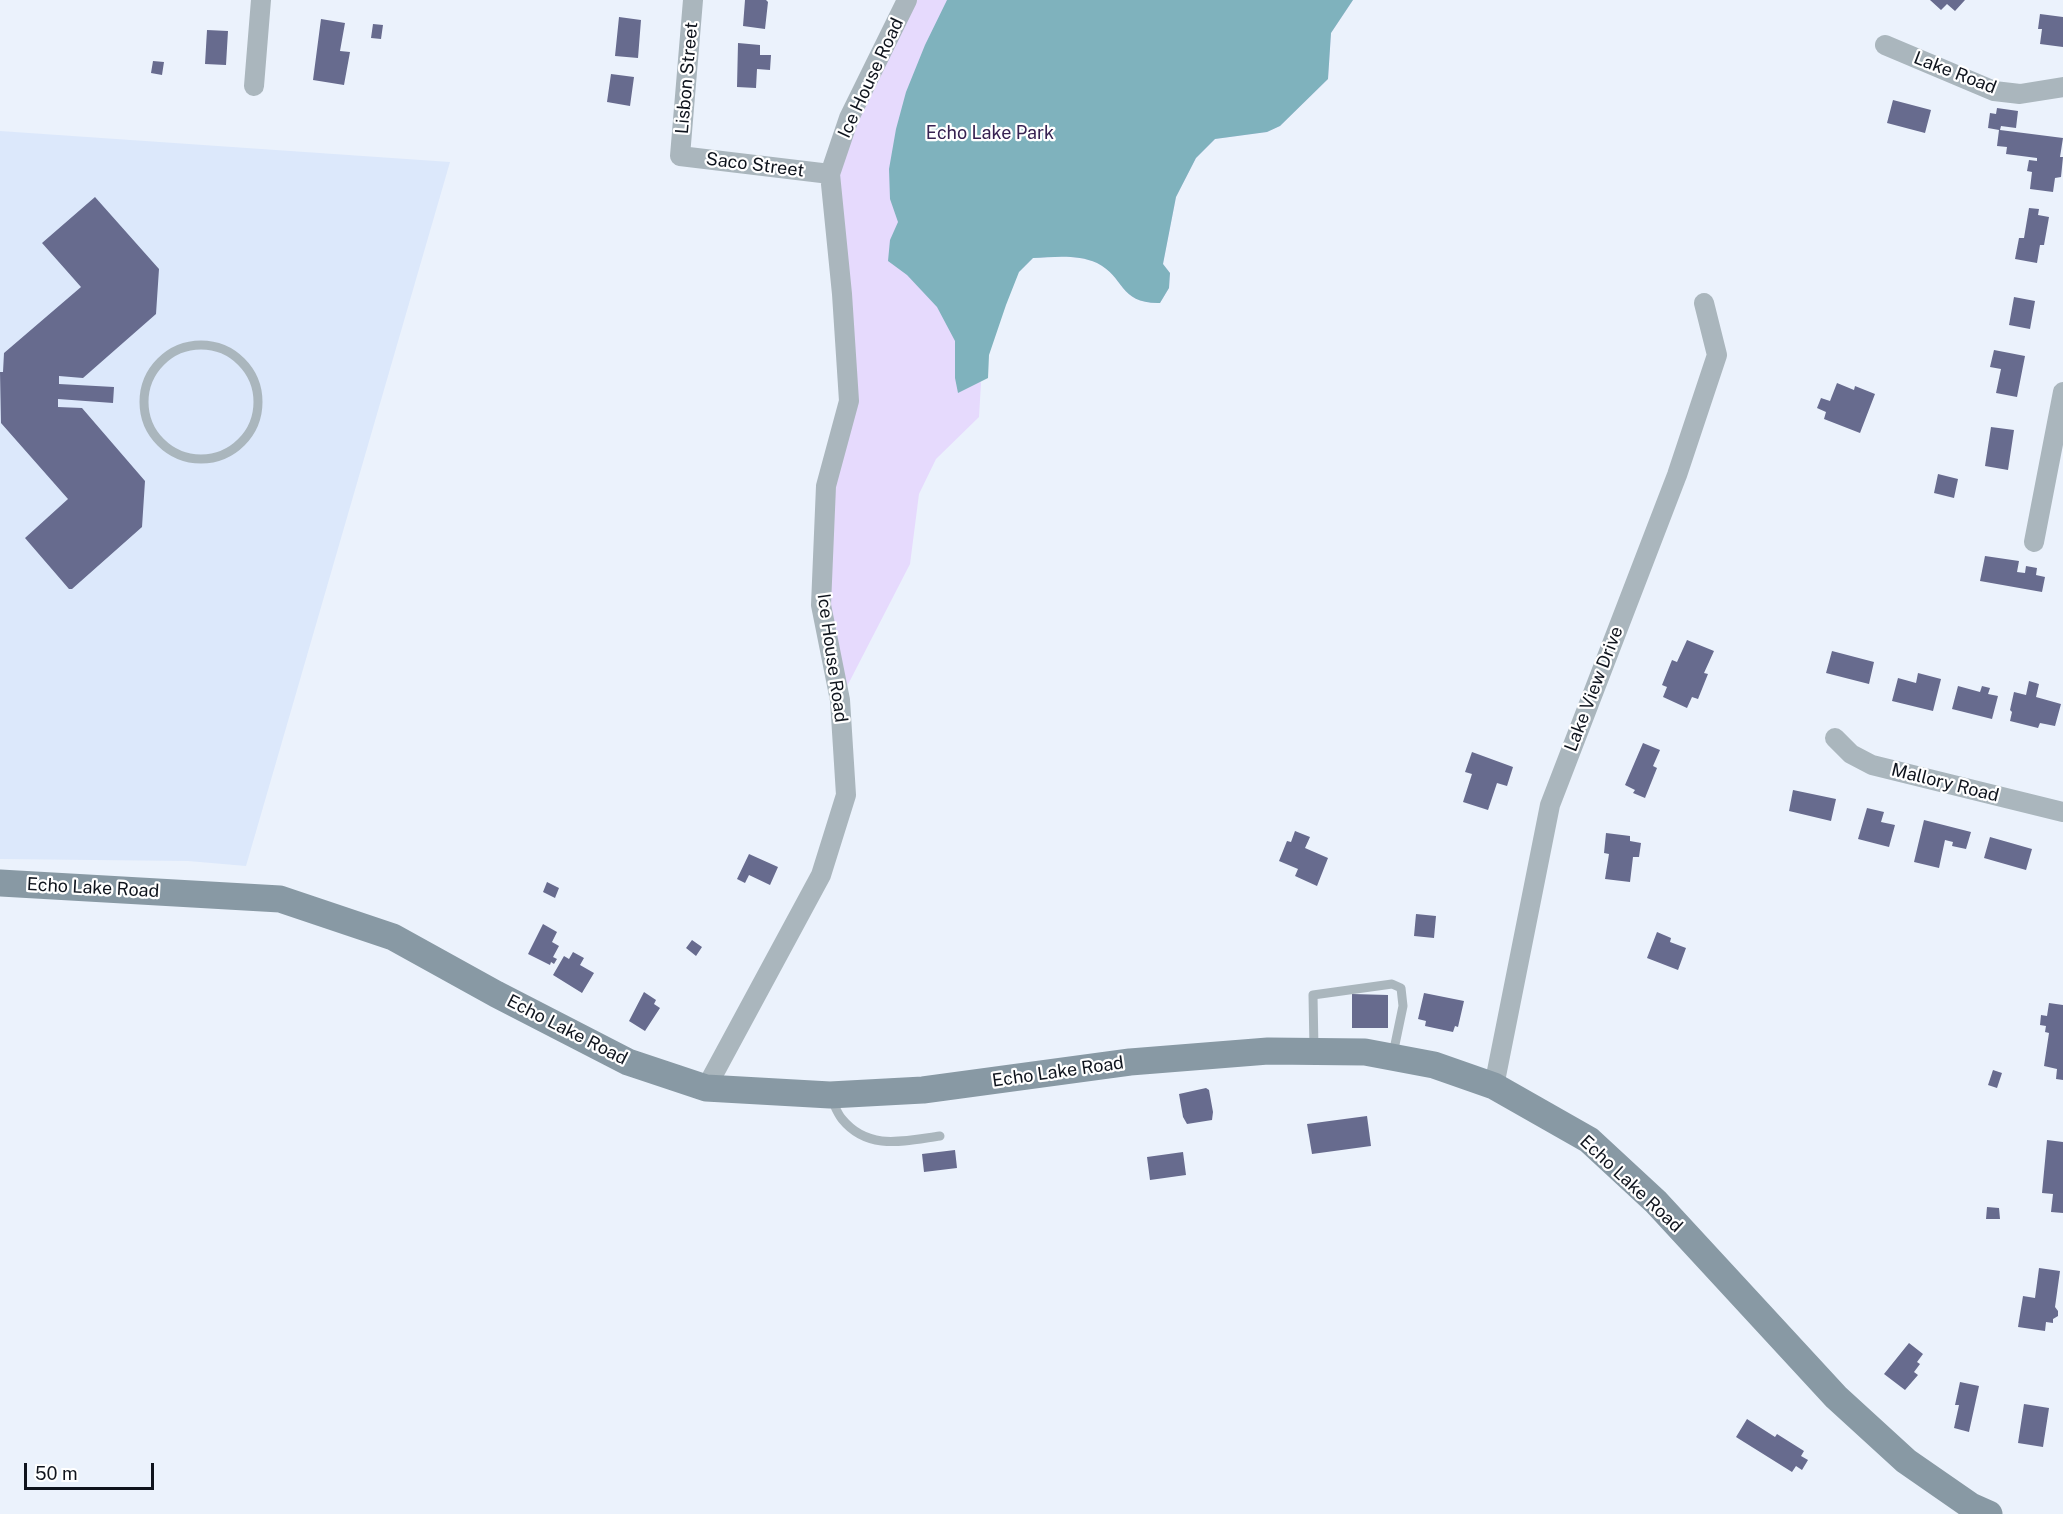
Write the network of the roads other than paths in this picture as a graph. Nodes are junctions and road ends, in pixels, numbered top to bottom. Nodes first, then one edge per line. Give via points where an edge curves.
1 (261, 0) edge
2 (693, 0) edge
3 (907, 0) edge
4 (1885, 45) dead end
5 (254, 86) dead end
6 (2063, 87) edge
7 (680, 156) joint
8 (830, 174) junction
9 (1704, 303) dead end
10 (209, 345) joint
11 (2063, 392) edge
12 (2059, 443) edge
13 (2034, 542) dead end
14 (1835, 738) dead end
15 (2063, 812) edge
16 (0, 883) edge
17 (1314, 1051) junction
18 (1392, 1057) junction
19 (1494, 1086) junction
20 (706, 1088) junction
21 (830, 1095) junction
22 (940, 1136) dead end
23 (1989, 1514) edge

1 - 5 street
2 - 7 street, Lisbon Street
3 - 8 street, Ice House Road via 849,118
4 - 6 street, Lake Road via 1994,91 2020,94
7 - 8 street, Saco Street
8 - 20 street, Ice House Road via 849,400 826,486 821,605 840,700 846,795 821,875
9 - 19 street, Lake View Drive via 1717,355 1677,475 1550,805
10 - 10 lane via 243,362 258,396 257,415 237,447 220,456 201,459 182,456 166,447 145,416 143,398 158,364 172,352 190,345
11 - 12 street
12 - 13 street
14 - 15 street, Mallory Road via 1851,754 1872,765
16 - 20 main road, Echo Lake Road via 280,899 393,937 628,1062
17 - 18 main road, Echo Lake Road
17 - 18 lane via 1313,995 1392,984 1401,988 1403,1006
17 - 21 main road, Echo Lake Road via 1130,1062 923,1090
18 - 19 main road, Echo Lake Road via 1434,1065
19 - 23 main road, Echo Lake Road via 1588,1140 1656,1202 1836,1397 1906,1461
20 - 21 main road, Echo Lake Road
21 - 22 lane via 842,1118 862,1137 889,1143

